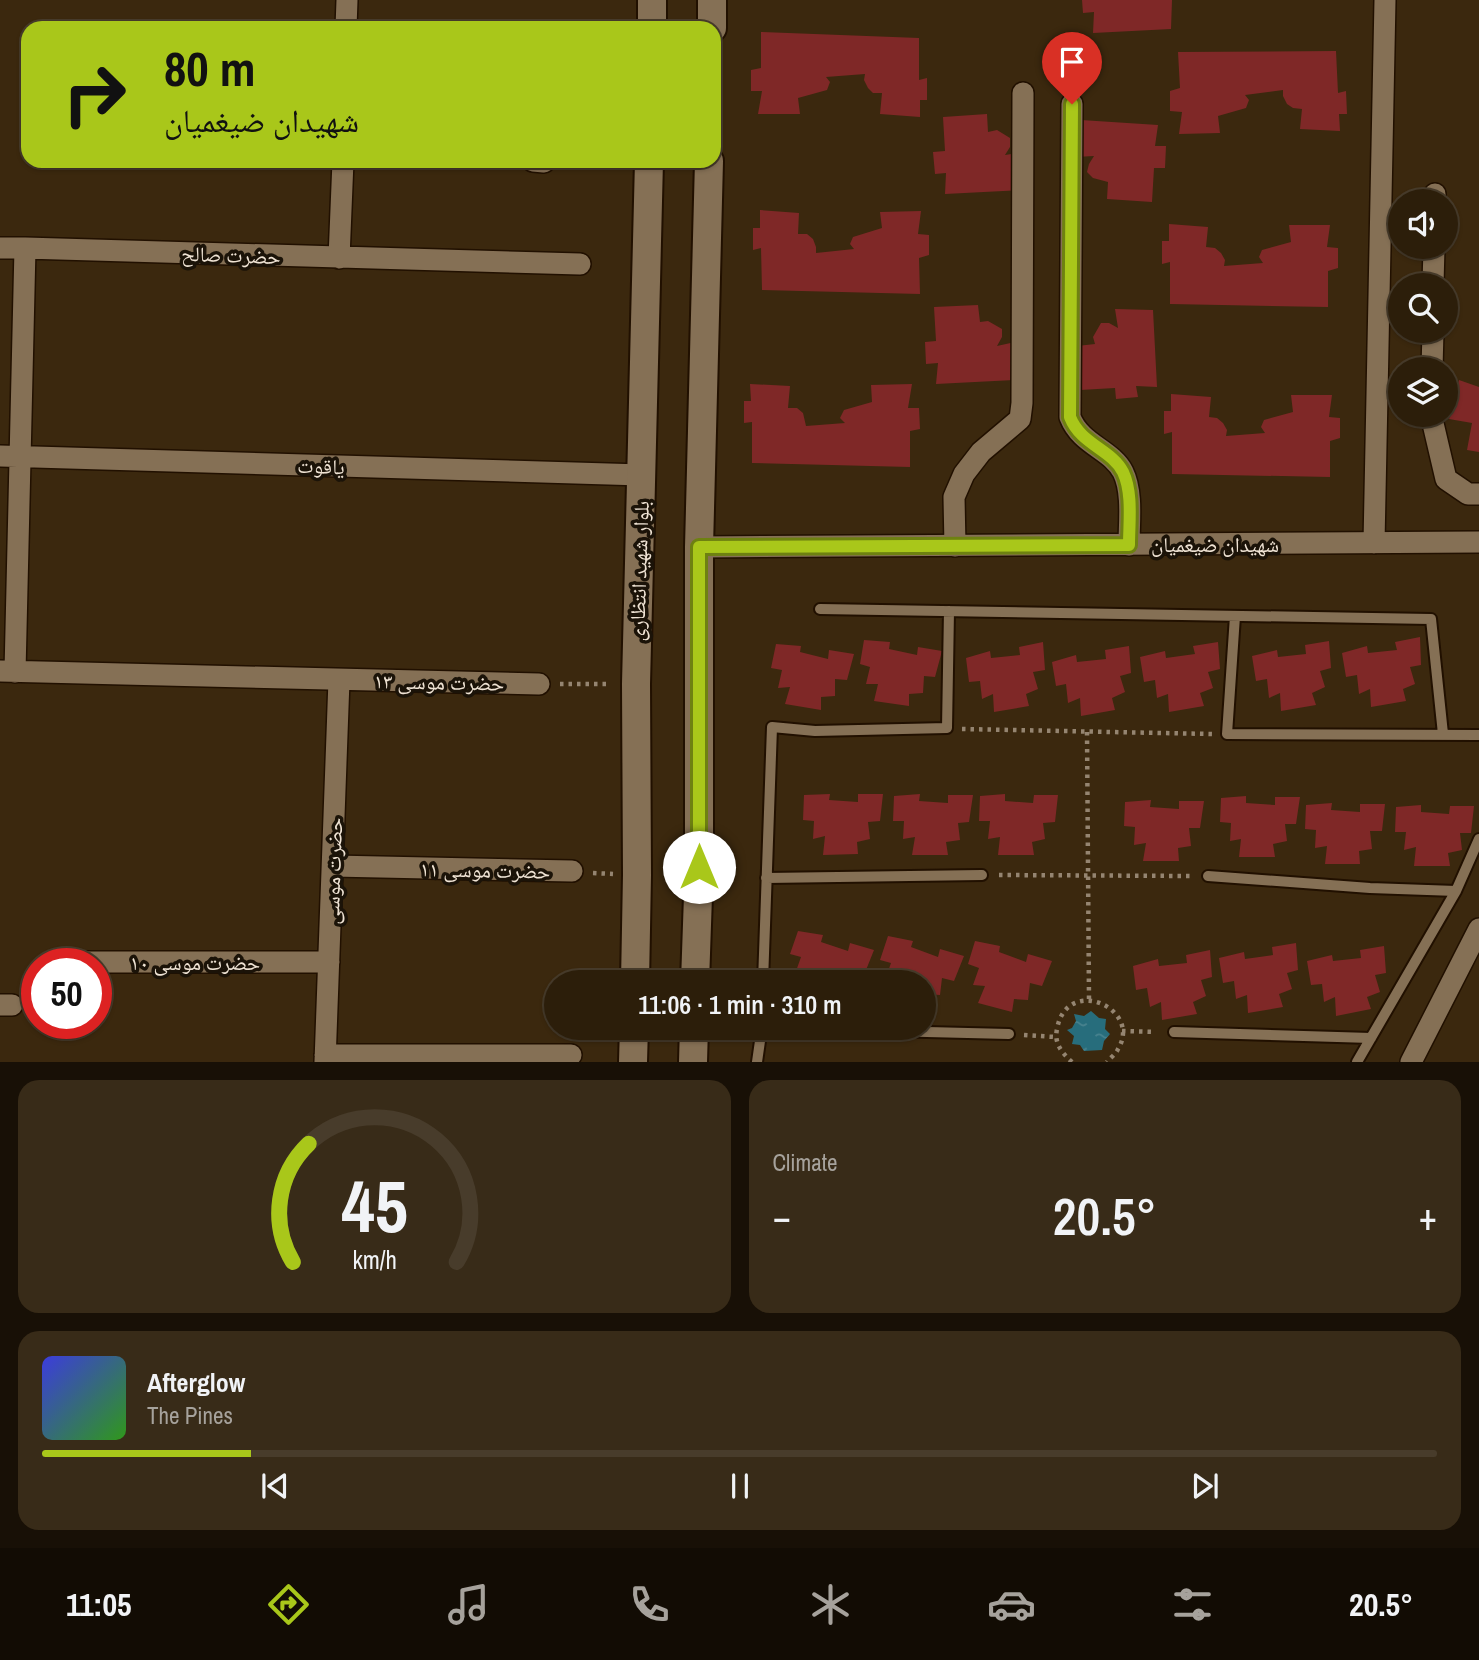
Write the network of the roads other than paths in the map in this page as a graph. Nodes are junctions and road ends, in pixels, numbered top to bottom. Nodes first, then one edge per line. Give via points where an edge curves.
1 (347, 0) edge
2 (652, 0) edge
3 (712, 0) edge
4 (1385, 0) edge
5 (346, 21) edge
6 (652, 21) edge
7 (712, 21) edge
8 (1023, 93) dead end
9 (1072, 104) dead end
10 (342, 168) edge
11 (649, 168) edge
12 (709, 168) edge
13 (0, 248) edge
14 (25, 248) junction
15 (339, 258) junction
16 (580, 264) dead end
17 (1434, 427) edge
18 (10, 456) edge
19 (642, 475) junction
20 (1479, 494) edge
21 (1479, 542) edge
22 (1374, 543) junction
23 (1129, 545) junction
24 (955, 546) junction
25 (699, 547) junction
26 (820, 609) dead end
27 (949, 611) junction
28 (1235, 615) junction
29 (8, 671) edge
30 (339, 680) junction
31 (539, 684) road end
32 (1443, 734) junction
33 (1479, 735) edge
34 (1479, 839) edge
35 (333, 866) junction
36 (572, 871) road end
37 (982, 875) road end
38 (1208, 876) road end
39 (766, 878) junction
40 (1456, 891) junction
41 (1479, 929) edge
42 (112, 961) edge
43 (329, 962) junction
44 (635, 970) edge
45 (695, 970) edge
46 (763, 970) edge
47 (936, 1032) edge
48 (1174, 1032) road end
49 (1009, 1034) road end
50 (1371, 1038) junction
51 (634, 1040) edge
52 (694, 1040) edge
53 (760, 1040) edge
54 (571, 1055) dead end
55 (325, 1058) edge
56 (633, 1062) edge
57 (693, 1062) edge
58 (757, 1062) edge
59 (1357, 1062) edge
60 (1411, 1062) edge

1 - 5 street
2 - 6 main road
3 - 7 main road
4 - 22 street
8 - 24 street via 1020,419 981,452 964,474 954,497
9 - 23 street via 1070,417 1084,438 1124,473
10 - 15 street
11 - 19 main road, بلوار شهید انتظاری
12 - 25 main road
13 - 14 street, حضرت صالح
14 - 15 street, حضرت صالح
14 - 18 street
15 - 16 street, حضرت صالح
17 - 20 street via 1446,479 1468,494
18 - 19 street, یاقوت
18 - 29 street
19 - 44 main road, بلوار شهید انتظاری
21 - 22 street, شهیدان ضیغمیان
22 - 23 street, شهیدان ضیغمیان
23 - 24 street, شهیدان ضیغمیان
24 - 25 street, شهیدان ضیغمیان
25 - 45 main road
26 - 27 lane
27 - 28 lane
27 - 39 lane via 947,728 772,727
28 - 32 lane via 1431,619
28 - 32 lane via 1227,734
29 - 30 street, حضرت موسی ۱۳
30 - 31 street, حضرت موسی ۱۳
30 - 35 street, حضرت موسی
32 - 33 lane
34 - 40 lane
35 - 36 street, حضرت موسی ۱۱
35 - 43 street, حضرت موسی
37 - 39 lane
38 - 40 lane
39 - 46 lane
40 - 50 lane
41 - 60 street
42 - 43 street, حضرت موسی ۱۰
43 - 55 street, حضرت موسی
47 - 49 lane
48 - 50 lane
50 - 59 lane
51 - 56 main road
52 - 57 main road
53 - 58 lane
54 - 55 street

